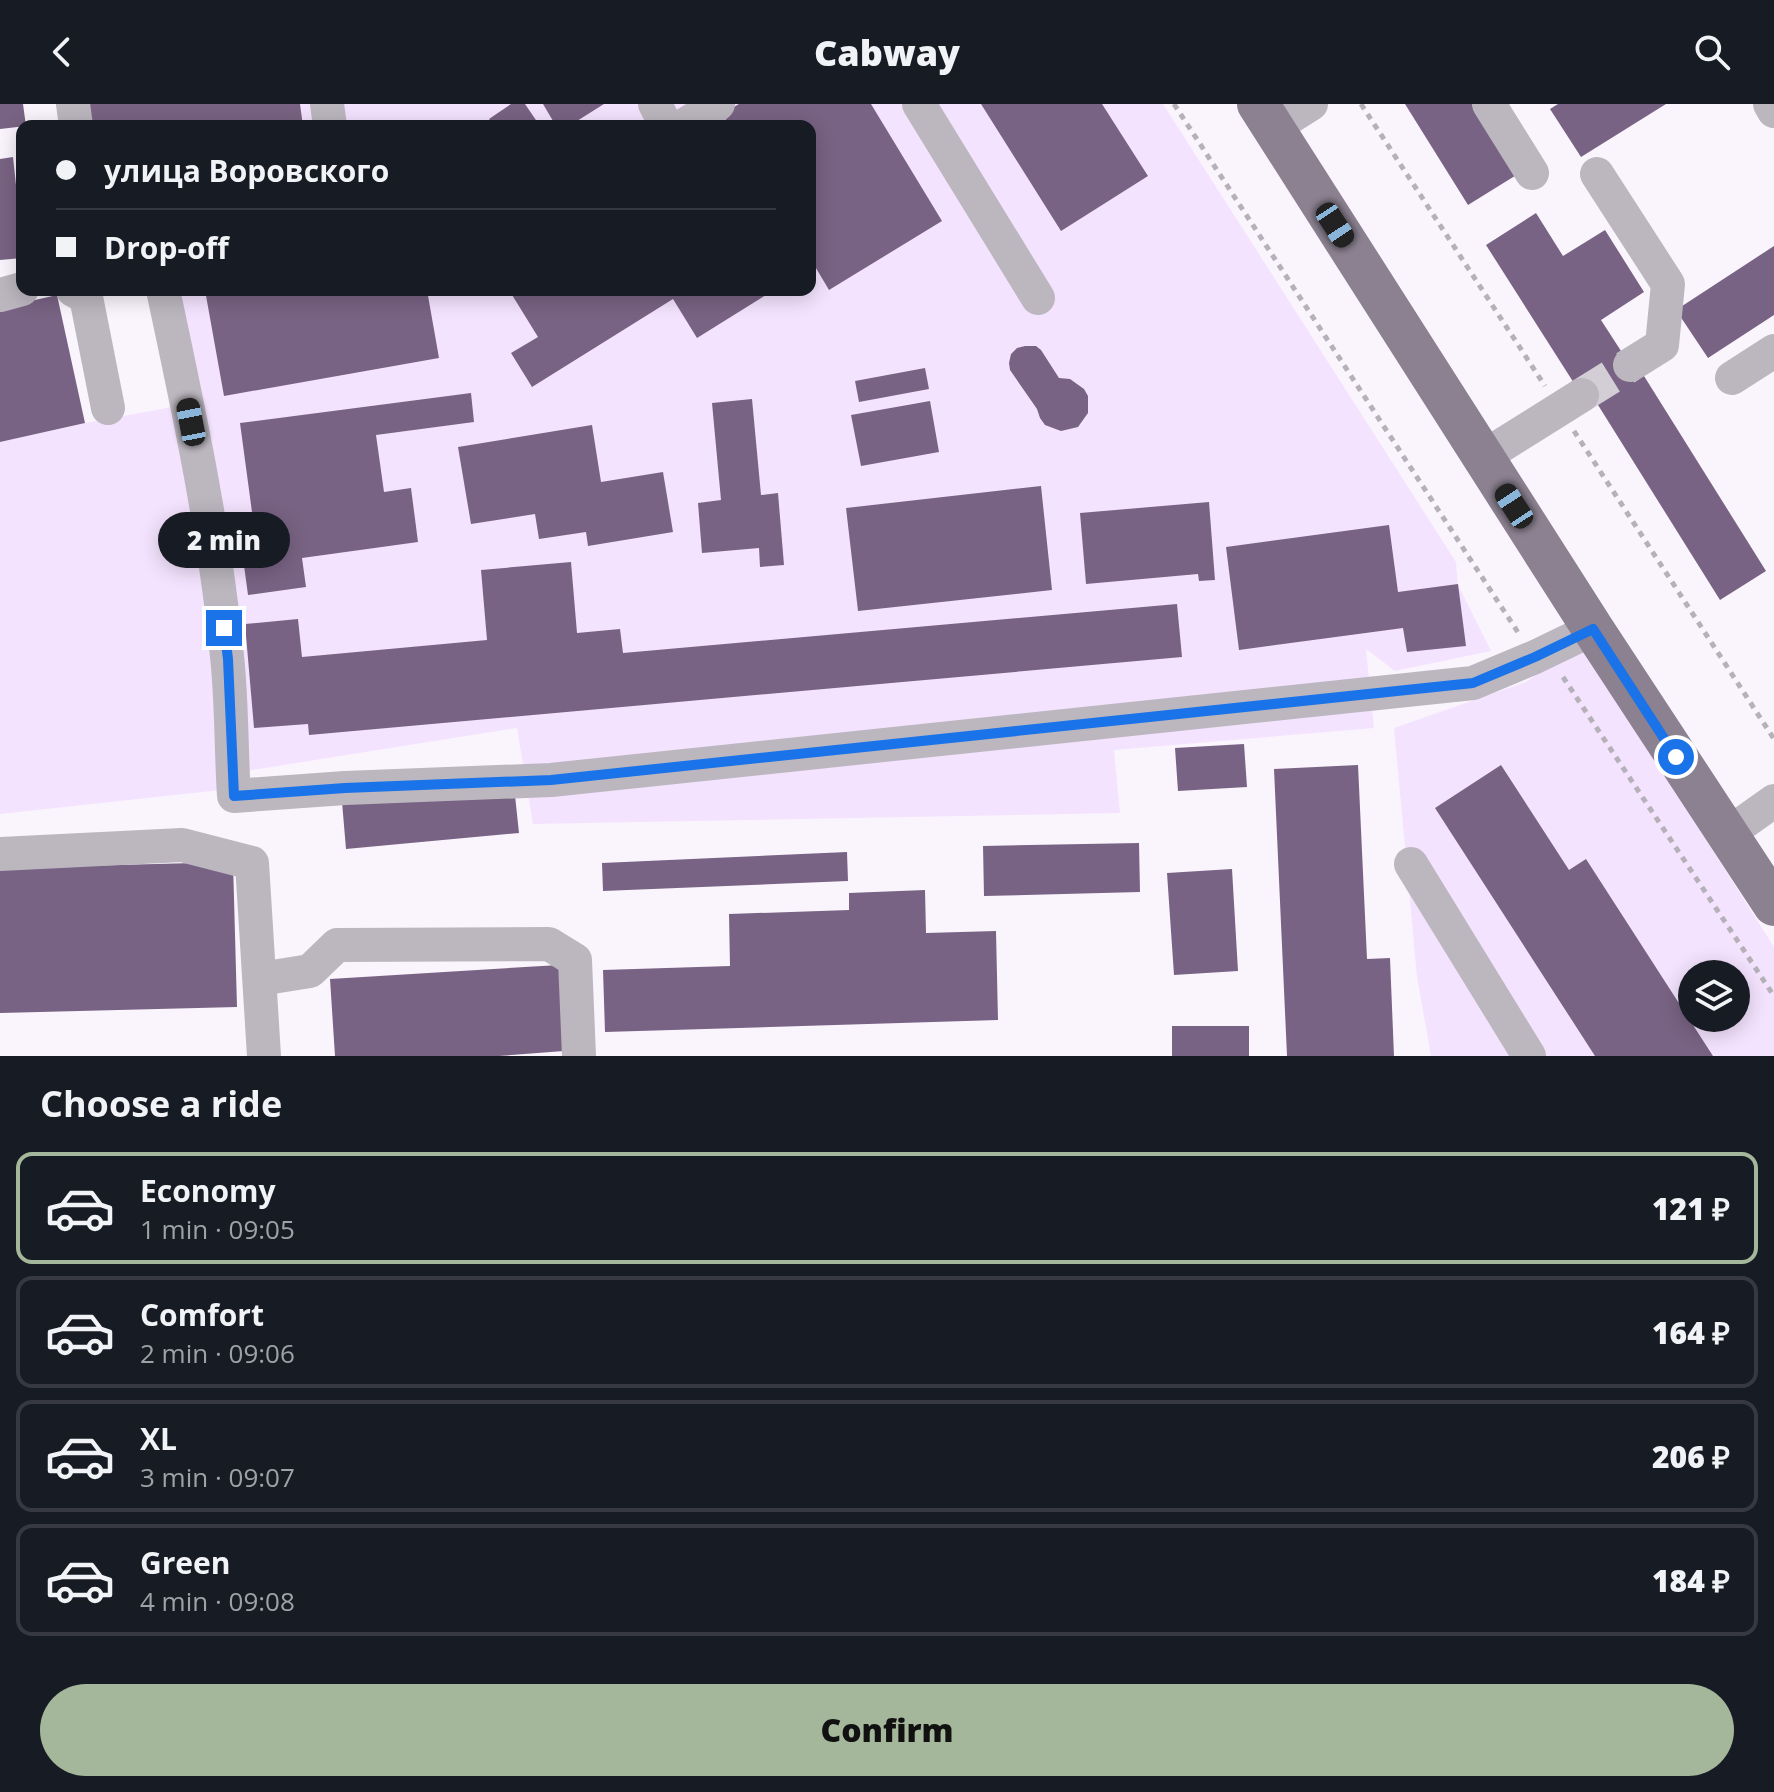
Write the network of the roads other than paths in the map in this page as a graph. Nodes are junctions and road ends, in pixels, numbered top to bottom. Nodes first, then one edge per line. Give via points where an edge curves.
1 (718, 104) edge
2 (919, 104) edge
3 (1311, 104) edge
4 (1489, 104) edge
5 (1770, 104) edge
6 (1774, 111) edge
7 (1265, 116) edge
8 (693, 120) edge
9 (1532, 173) dead end
10 (1597, 174) dead end
11 (84, 296) edge
12 (164, 296) edge
13 (1038, 298) dead end
14 (1774, 351) edge
15 (1630, 365) tunnel mouth
16 (1732, 378) dead end
17 (1582, 395) tunnel mouth
18 (108, 408) dead end
19 (1483, 457) junction
20 (1593, 629) junction
21 (1774, 801) edge
22 (1726, 835) junction
23 (0, 854) edge
24 (1411, 864) dead end
25 (1774, 905) edge
26 (260, 979) junction
27 (264, 1056) edge
28 (579, 1056) edge
29 (1529, 1056) edge

1 - 8 lane
2 - 13 lane
3 - 7 lane
4 - 9 lane
5 - 6 lane
7 - 19 main road
10 - 15 lane via 1668,284 1662,345
11 - 18 lane
12 - 20 lane via 213,535 228,659 234,796 551,780 1473,683
14 - 16 lane
17 - 19 lane
19 - 20 main road
20 - 22 main road
21 - 22 lane
22 - 25 main road
23 - 26 lane via 182,845 252,863
24 - 29 lane
26 - 27 lane
26 - 28 lane via 310,971 337,945 549,944 575,960

